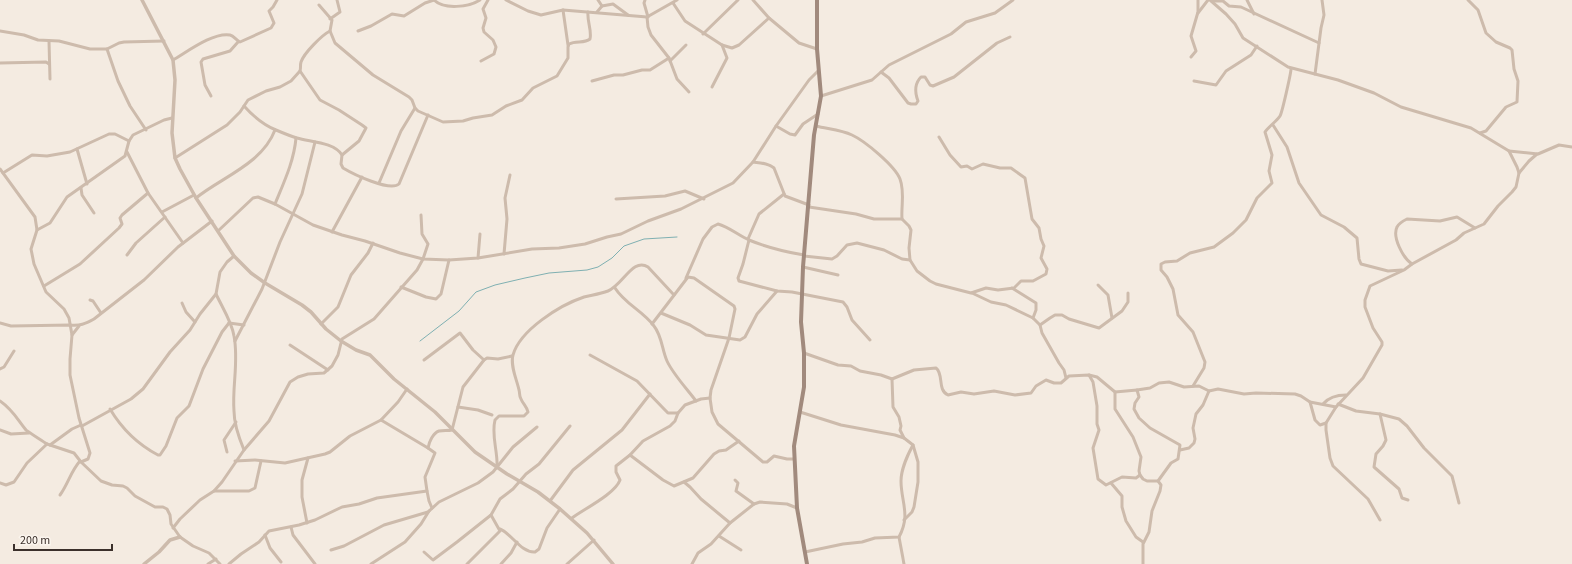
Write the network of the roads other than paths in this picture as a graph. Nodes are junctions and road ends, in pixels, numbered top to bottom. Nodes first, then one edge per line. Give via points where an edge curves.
1 (142, 0) edge
2 (277, 0) edge
3 (337, 0) edge
4 (434, 0) edge
5 (480, 0) edge
6 (488, 0) edge
7 (504, 0) edge
8 (598, 0) edge
9 (645, 0) edge
10 (677, 0) edge
11 (738, 0) edge
12 (753, 0) edge
13 (817, 0) edge
14 (1013, 0) edge
15 (1198, 0) edge
16 (1210, 0) edge
17 (1247, 0) edge
18 (1322, 0) edge
19 (1468, 0) edge
20 (673, 3) junction
21 (319, 6) dead end
22 (602, 6) junction
23 (563, 10) junction
24 (588, 12) junction
25 (597, 12) junction
26 (1197, 14) junction
27 (1254, 14) junction
28 (629, 16) junction
29 (647, 17) junction
30 (769, 18) junction
31 (330, 19) junction
32 (0, 31) edge
33 (330, 31) junction
34 (358, 31) dead end
35 (703, 34) junction
36 (1010, 37) dead end
37 (49, 41) junction
38 (164, 41) junction
39 (238, 42) junction
40 (1319, 43) junction
41 (568, 45) junction
42 (686, 45) dead end
43 (722, 45) junction
44 (1257, 46) junction
45 (107, 49) junction
46 (817, 49) junction
47 (1191, 57) dead end
48 (173, 60) junction
49 (670, 60) junction
50 (481, 61) dead end
51 (0, 63) edge
52 (49, 64) junction
53 (1292, 69) junction
54 (818, 70) junction
55 (300, 72) junction
56 (881, 72) junction
57 (1315, 74) junction
58 (50, 79) dead end
59 (1194, 81) dead end
60 (592, 82) dead end
61 (712, 87) dead end
62 (689, 92) dead end
63 (211, 96) dead end
64 (821, 96) junction
65 (244, 106) junction
66 (414, 108) junction
67 (818, 114) junction
68 (428, 115) junction
69 (172, 118) junction
70 (1273, 124) junction
71 (776, 126) junction
72 (816, 126) junction
73 (146, 130) junction
74 (275, 130) junction
75 (1480, 133) junction
76 (939, 137) dead end
77 (296, 138) junction
78 (129, 142) junction
79 (315, 142) junction
80 (1572, 147) edge
81 (77, 150) junction
82 (1509, 151) junction
83 (127, 152) junction
84 (1538, 154) junction
85 (342, 155) junction
86 (175, 158) junction
87 (753, 162) junction
88 (0, 169) edge
89 (3, 173) junction
90 (1519, 173) junction
91 (510, 175) dead end
92 (362, 177) junction
93 (379, 183) junction
94 (88, 184) junction
95 (81, 188) junction
96 (148, 193) junction
97 (784, 194) junction
98 (195, 196) junction
99 (616, 199) dead end
100 (704, 199) junction
101 (275, 204) junction
102 (809, 206) junction
103 (162, 212) junction
104 (94, 213) dead end
105 (292, 214) junction
106 (421, 215) dead end
107 (165, 217) junction
108 (902, 219) junction
109 (212, 222) junction
110 (1476, 228) junction
111 (37, 230) junction
112 (218, 231) junction
113 (332, 232) junction
114 (480, 234) dead end
115 (748, 239) junction
116 (183, 243) junction
117 (373, 243) junction
118 (504, 254) junction
119 (127, 255) dead end
120 (234, 256) junction
121 (804, 256) junction
122 (478, 258) junction
123 (423, 259) junction
124 (450, 260) junction
125 (910, 260) junction
126 (1412, 264) junction
127 (803, 267) junction
128 (1404, 270) junction
129 (838, 276) dead end
130 (686, 278) junction
131 (265, 283) junction
132 (1098, 285) dead end
133 (44, 286) junction
134 (402, 287) junction
135 (615, 288) junction
136 (1012, 288) junction
137 (777, 291) junction
138 (971, 293) junction
139 (1128, 293) dead end
140 (216, 294) junction
141 (801, 294) junction
142 (674, 295) junction
143 (90, 300) dead end
144 (182, 303) dead end
145 (101, 313) junction
146 (661, 313) junction
147 (1033, 318) junction
148 (1112, 318) junction
149 (196, 322) junction
150 (0, 323) edge
151 (229, 323) junction
152 (321, 324) junction
153 (652, 324) junction
154 (70, 325) junction
155 (244, 325) junction
156 (1040, 325) junction
157 (79, 326) junction
158 (72, 335) junction
159 (729, 338) junction
160 (870, 340) dead end
161 (235, 341) junction
162 (340, 341) junction
163 (290, 345) dead end
164 (14, 351) dead end
165 (804, 353) junction
166 (590, 355) dead end
167 (512, 356) junction
168 (424, 360) dead end
169 (484, 360) junction
170 (0, 369) edge
171 (328, 370) junction
172 (1089, 375) junction
173 (1066, 378) junction
174 (892, 379) junction
175 (1193, 386) junction
176 (407, 389) junction
177 (1137, 390) junction
178 (1209, 391) junction
179 (1116, 392) junction
180 (650, 394) junction
181 (1346, 395) junction
182 (710, 398) junction
183 (0, 401) edge
184 (696, 401) junction
185 (1310, 402) junction
186 (1323, 404) junction
187 (1337, 406) junction
188 (458, 407) junction
189 (110, 409) junction
190 (800, 412) junction
191 (678, 413) junction
192 (492, 414) dead end
193 (1380, 414) junction
194 (381, 420) junction
195 (236, 422) junction
196 (1326, 423) junction
197 (82, 425) junction
198 (570, 426) dead end
199 (537, 427) dead end
200 (0, 430) edge
201 (452, 430) junction
202 (29, 433) junction
203 (904, 438) junction
204 (739, 441) junction
205 (49, 445) junction
206 (914, 445) junction
207 (428, 448) junction
208 (244, 450) junction
209 (1180, 450) junction
210 (227, 452) dead end
211 (630, 455) junction
212 (308, 458) junction
213 (794, 459) junction
214 (261, 461) junction
215 (80, 462) junction
216 (235, 462) junction
217 (497, 467) junction
218 (1140, 475) junction
219 (735, 480) dead end
220 (520, 481) junction
221 (1158, 481) junction
222 (684, 482) junction
223 (0, 483) edge
224 (1111, 483) junction
225 (214, 491) junction
226 (427, 491) junction
227 (60, 495) dead end
228 (1408, 500) dead end
229 (550, 501) junction
230 (1459, 503) dead end
231 (754, 504) junction
232 (797, 508) junction
233 (431, 509) junction
234 (560, 509) junction
235 (491, 515) junction
236 (572, 518) junction
237 (904, 520) junction
238 (1380, 520) dead end
239 (307, 523) junction
240 (730, 523) junction
241 (290, 527) junction
242 (173, 528) junction
243 (500, 529) junction
244 (265, 535) junction
245 (719, 536) junction
246 (180, 537) junction
247 (899, 537) junction
248 (594, 540) junction
249 (517, 542) junction
250 (1143, 542) junction
251 (331, 550) dead end
252 (741, 550) dead end
253 (424, 552) dead end
254 (805, 552) junction
255 (216, 559) junction
256 (281, 562) dead end
257 (144, 564) edge
258 (208, 564) edge
259 (220, 564) edge
260 (229, 564) edge
261 (315, 564) edge
262 (371, 564) edge
263 (466, 564) edge
264 (501, 564) edge
265 (567, 564) edge
266 (613, 564) edge
267 (692, 564) edge
268 (806, 564) edge
269 (904, 564) edge
270 (1143, 564) edge

1 - 38 street
2 - 39 street via 274,7 268,11 273,26
3 - 31 street via 340,12
4 - 5 street via 453,6 469,6
4 - 34 street via 404,16 392,14
6 - 50 street via 483,9 486,18 483,30 496,47 494,54
7 - 23 street via 541,15
8 - 22 street
9 - 29 street
10 - 20 street
11 - 35 street
12 - 30 street
13 - 46 main road
14 - 56 street via 995,12 962,25 951,34 889,65
15 - 26 street
16 - 26 street
16 - 27 street via 1224,1 1229,6 1238,6
16 - 44 street via 1235,24 1243,38
17 - 27 street
18 - 40 street via 1324,15
19 - 75 street via 1476,8 1486,33 1496,42 1512,50 1518,81 1517,102 1506,107 1486,131
20 - 29 street
20 - 35 street via 683,18
21 - 31 street
22 - 25 street
22 - 28 street via 613,4
23 - 24 street
23 - 41 street
24 - 25 street
24 - 41 street via 590,39
25 - 28 street
26 - 47 street via 1191,36 1196,51
27 - 40 street
28 - 29 street
29 - 49 street via 649,32
30 - 43 street via 735,48
30 - 46 street via 799,43
31 - 33 street
32 - 37 street
33 - 55 street via 307,52 301,62
33 - 66 street via 335,43 374,75 412,100
35 - 43 street
36 - 56 street via 997,43 950,80 933,86 925,77 921,77 915,92 918,101 916,104 908,103 889,78
37 - 45 street via 85,49
37 - 52 street
38 - 45 street via 124,42
38 - 48 street
39 - 48 street via 228,35 208,39
39 - 63 street via 230,51 203,59 201,62 205,84
40 - 57 street
41 - 68 street via 568,58 558,74 533,88 519,102 506,106 492,115 463,121 443,122
42 - 49 street
43 - 61 street via 727,58
44 - 53 street
44 - 59 street via 1251,56 1226,70 1216,85
45 - 73 street via 130,106
46 - 54 main road
48 - 69 street via 175,80
49 - 60 street via 650,70 614,75
49 - 62 street via 677,79
51 - 52 street
52 - 58 street
53 - 57 street
53 - 70 street via 1282,111
54 - 64 main road
54 - 71 street
55 - 65 street via 280,87 254,96
55 - 85 street via 320,100 366,128 359,141
56 - 64 street via 869,81
57 - 75 street via 1356,86 1401,107
64 - 67 main road
65 - 74 street via 253,116
65 - 86 street via 227,125
66 - 68 street
66 - 93 street via 401,130
67 - 71 street via 803,124 795,134
67 - 72 main road
68 - 93 street via 399,184 390,186
69 - 73 street
69 - 86 street
70 - 128 street via 1287,147 1300,183 1321,215 1344,227 1357,238 1361,264 1388,271
70 - 175 street via 1265,132 1272,155 1272,183 1257,198 1246,220 1214,247 1190,253 1160,266 1173,289 1179,316 1196,338 1205,362
71 - 87 street
72 - 102 main road
72 - 108 street via 858,138 890,165 902,188
73 - 78 street via 133,135
74 - 77 street
74 - 98 street via 265,148 242,168
75 - 82 street
76 - 136 street via 961,167 967,166 972,169 983,164 1012,168 1025,178 1032,219 1044,246 1041,258 1047,272 1036,280 1021,281
77 - 79 street
77 - 101 street via 286,181
78 - 81 street via 115,134 109,134
78 - 83 street
79 - 85 street via 339,150
79 - 105 street via 306,180
80 - 84 street via 1558,145
81 - 89 street via 47,156 32,154
81 - 94 street
82 - 84 street
82 - 90 street
83 - 94 street via 122,159 109,166
83 - 96 street
84 - 90 street
85 - 92 street via 343,168
86 - 98 street
87 - 97 street via 768,164 774,168
87 - 100 street via 733,183
88 - 89 street
89 - 111 street via 33,212
90 - 110 street via 1516,187 1484,224
91 - 118 street via 505,198 507,219
92 - 93 street
92 - 113 street
94 - 95 street
95 - 104 street via 82,195
95 - 111 street via 63,201 50,224
96 - 103 street
96 - 133 street via 122,214 120,228 80,264
97 - 102 street
97 - 115 street via 758,214
98 - 103 street
98 - 109 street
99 - 100 street via 685,192
100 - 118 street via 673,213 648,220 621,234 585,244 532,248
101 - 105 street
101 - 112 street via 256,197
102 - 108 street via 856,214 874,220
102 - 121 main road
103 - 107 street
105 - 113 street
105 - 131 street
106 - 123 street via 422,234 428,244
107 - 116 street
107 - 119 street via 136,243
108 - 125 street via 911,230
109 - 112 street
109 - 116 street
110 - 126 street
110 - 126 street via 1455,217 1440,221 1404,220 1397,225 1395,232 1404,257
111 - 133 street via 31,253
112 - 120 street
113 - 117 street
114 - 122 street
115 - 121 street
115 - 130 street via 728,227 718,224 714,226 703,239
115 - 137 street via 738,280
116 - 145 street via 144,280
117 - 123 street
117 - 152 street via 350,275 338,307
118 - 122 street
120 - 131 street
120 - 140 street via 220,272
121 - 125 street via 832,259 847,245 857,243
121 - 127 main road
122 - 124 street
123 - 124 street
123 - 134 street
124 - 134 street via 441,294 436,299 426,298
125 - 138 street via 917,271 930,281
126 - 128 street
127 - 129 street
127 - 141 main road
128 - 181 street via 1369,287 1364,300 1365,307 1382,346 1363,378
130 - 142 street
130 - 159 street via 694,278 734,306
131 - 152 street via 302,305
131 - 155 street
132 - 148 street via 1108,294
133 - 154 street via 49,296 67,313
134 - 162 street via 374,320 344,336
135 - 142 street via 632,268 642,264 648,267
135 - 153 street via 621,297
135 - 167 street via 583,297 555,311 524,336
136 - 138 street via 986,288
136 - 147 street via 1036,303
137 - 141 street
137 - 159 street via 757,314 743,339
138 - 147 street
139 - 148 street via 1126,306
140 - 149 street
140 - 151 street
141 - 160 street via 843,302 852,320
141 - 165 main road
142 - 146 street
143 - 145 street
144 - 149 street via 186,312
145 - 157 street
146 - 153 street
146 - 159 street via 706,335
147 - 156 street
148 - 156 street via 1097,328 1062,315 1050,318
149 - 189 street via 143,389
150 - 154 street via 12,326
151 - 155 street
151 - 161 street
151 - 189 street via 203,369 189,406 177,418 160,455 131,437
152 - 162 street
153 - 184 street via 658,333 668,363
154 - 157 street
154 - 158 street
155 - 161 street
156 - 173 street
157 - 158 street
158 - 197 street via 70,375
159 - 182 street
161 - 195 street
162 - 171 street via 338,355
162 - 176 street via 370,355
163 - 171 street
164 - 170 street
165 - 174 street
165 - 190 main road via 804,386
166 - 180 street via 637,381
167 - 169 street
167 - 217 street via 520,398 528,412 524,416 499,416 495,420 493,439
168 - 169 street via 460,333
169 - 188 street via 463,387
171 - 208 street via 293,380 269,421
172 - 173 street via 1073,375
172 - 179 street via 1097,377
172 - 224 street via 1093,382 1099,430 1093,448 1096,472 1098,479 1104,484
173 - 174 street via 1061,383 1042,380 1031,393 1015,395 994,391 948,395 943,391 936,368 914,370
174 - 203 street via 894,407 901,421 900,430
175 - 177 street via 1184,387 1165,382
175 - 178 street
176 - 194 street
176 - 201 street
177 - 179 street
177 - 209 street via 1139,395 1134,406 1135,413 1150,428 1179,444
178 - 185 street via 1218,389 1244,394 1295,394
178 - 209 street via 1196,414 1193,428 1194,443 1189,448
179 - 218 street via 1115,409 1129,429 1141,457
180 - 191 street via 665,410
180 - 229 street via 622,430 573,470
181 - 186 street via 1328,399
181 - 187 street
182 - 184 street
182 - 204 street via 716,421 722,429
183 - 202 street
184 - 191 street via 686,405
185 - 186 street
185 - 196 street via 1316,423
186 - 187 street
187 - 193 street
187 - 196 street
188 - 192 street
188 - 201 street
189 - 197 street
190 - 203 street via 841,425
190 - 213 main road via 795,434
191 - 211 street via 670,426 644,441
193 - 228 street via 1386,440 1376,454 1374,467 1399,489 1402,498
193 - 230 street via 1396,417 1402,422 1452,476
194 - 207 street
194 - 212 street via 350,436 330,452
195 - 208 street
195 - 210 street via 224,440
196 - 238 street via 1333,466 1368,499
197 - 205 street
197 - 215 street via 90,457
198 - 220 street via 539,464
199 - 217 street via 513,447
200 - 202 street via 11,434
201 - 207 street via 436,433
201 - 217 street via 475,452
202 - 205 street
203 - 206 street
204 - 213 street via 763,462 774,456
204 - 222 street via 726,450 715,453 693,478
205 - 215 street via 71,452
205 - 223 street via 28,462 14,482
206 - 237 street via 901,476
206 - 237 street via 918,462 918,482 914,507
207 - 226 street via 435,453 425,477
208 - 216 street
209 - 221 street via 1178,458 1171,463
211 - 222 street via 670,485
211 - 236 street via 616,466 620,480 618,485
212 - 214 street via 285,463
212 - 239 street via 302,480
213 - 232 main road
214 - 216 street
214 - 225 street via 255,488 249,491
215 - 227 street
215 - 242 street via 101,481 123,486 155,507 163,507 170,515 170,524
216 - 225 street
217 - 220 street
217 - 233 street via 478,483 439,502
218 - 221 street via 1147,482
218 - 224 street via 1136,478 1117,478
219 - 231 street via 738,483 737,492
220 - 229 street
220 - 235 street via 500,499
221 - 250 street via 1162,488
222 - 240 street
224 - 250 street via 1122,496 1126,521 1136,537
225 - 242 street via 200,500
226 - 233 street
226 - 239 street via 377,498 342,507
229 - 234 street
231 - 232 street via 787,504
231 - 240 street
232 - 254 main road
233 - 251 street via 384,525
233 - 262 street via 422,524 405,542
234 - 236 street
234 - 249 street via 547,528 537,551 531,552
235 - 243 street
235 - 253 street via 433,560
236 - 248 street
237 - 247 street
239 - 241 street
240 - 245 street
241 - 244 street via 269,531
241 - 261 street
242 - 246 street
243 - 249 street
243 - 263 street
244 - 256 street via 270,548
244 - 260 street
245 - 252 street
245 - 267 street via 698,553
246 - 255 street
246 - 257 street via 170,540
247 - 254 street via 875,538
247 - 269 street
248 - 265 street
248 - 266 street
249 - 264 street
250 - 270 street
254 - 268 main road
255 - 258 street
255 - 259 street

